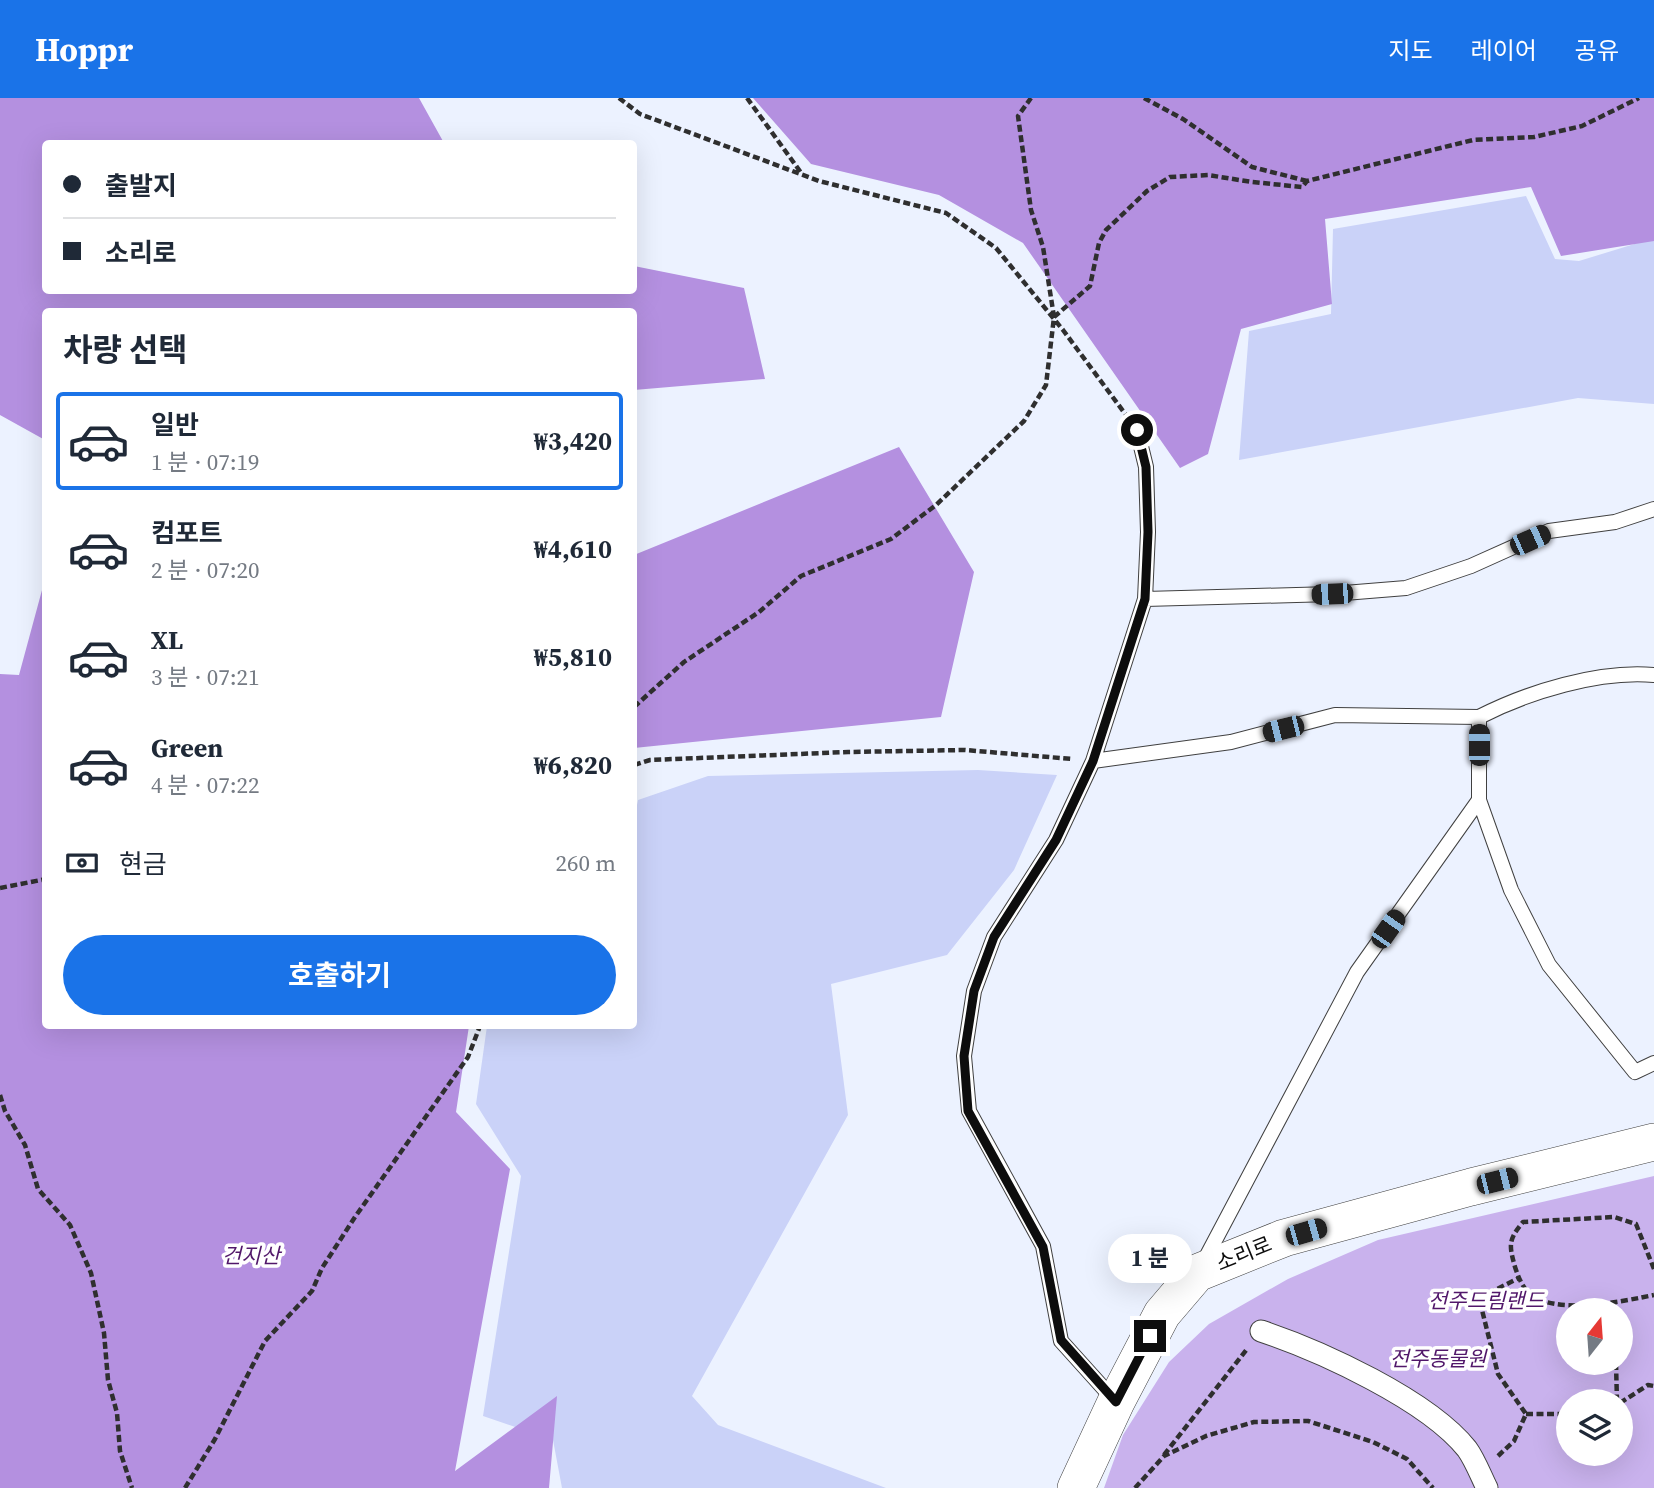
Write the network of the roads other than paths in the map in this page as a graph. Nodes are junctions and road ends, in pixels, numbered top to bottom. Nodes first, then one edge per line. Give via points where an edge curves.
1 (1137, 430) road end
2 (1654, 509) edge
3 (1145, 599) junction
4 (1654, 675) edge
5 (1479, 717) junction
6 (1093, 761) junction
7 (1479, 800) junction
8 (1654, 1063) edge
9 (1654, 1142) edge
10 (1197, 1273) junction
11 (1261, 1331) road end
12 (1116, 1402) junction
13 (1483, 1480) edge
14 (1076, 1488) edge

1 - 3 lane via 1146,467
2 - 3 lane via 1615,522 1549,531 1471,566 1406,588
3 - 6 lane
4 - 5 lane via 1574,682
5 - 6 lane via 1335,715 1231,742
5 - 7 lane
6 - 12 lane via 1056,840 994,937 974,991 964,1056 968,1111 1043,1247 1061,1340
7 - 8 lane via 1511,890 1549,965 1635,1072
7 - 10 lane via 1357,972
9 - 10 street, 소리로 via 1284,1238
10 - 12 street, 소리로 via 1162,1314
11 - 13 street via 1365,1376 1432,1415 1467,1450
12 - 14 street, 소리로

